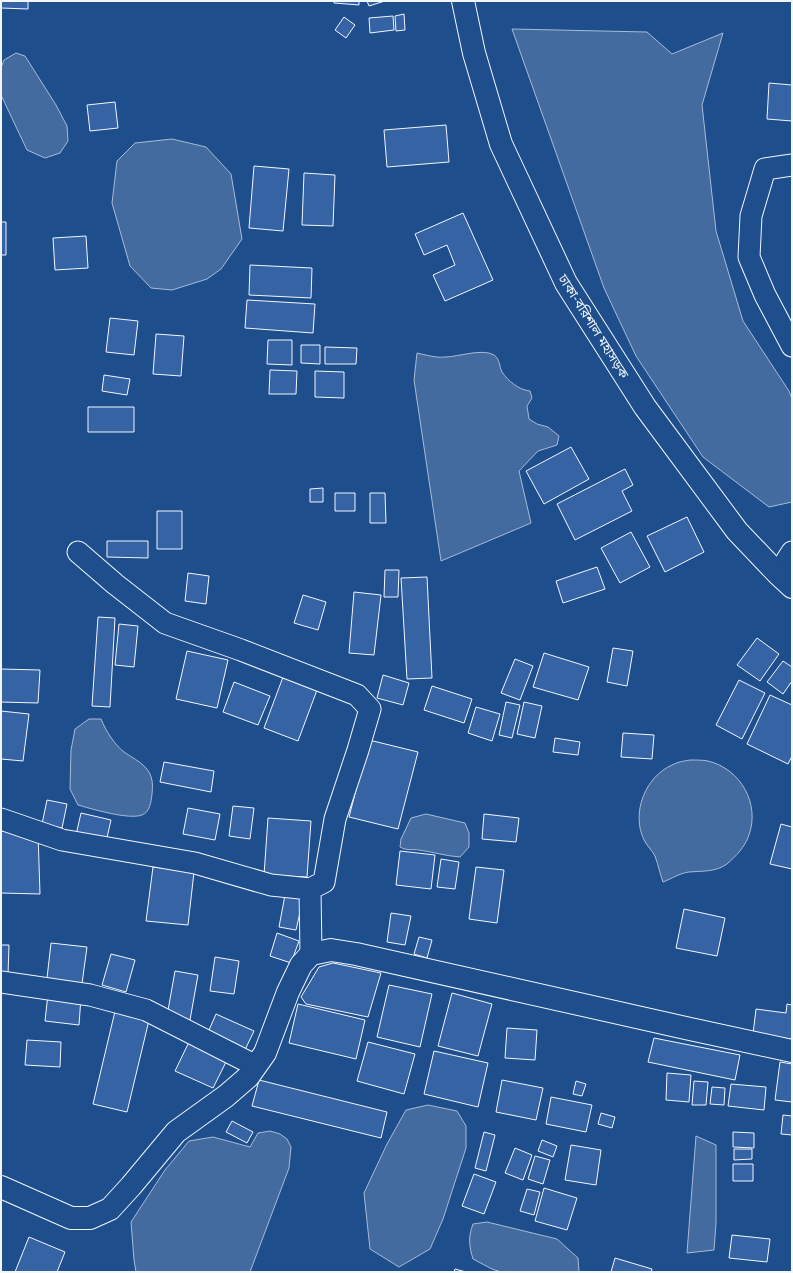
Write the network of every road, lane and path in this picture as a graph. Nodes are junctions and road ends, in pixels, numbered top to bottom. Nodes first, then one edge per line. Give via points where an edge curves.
1 (463, 1) edge
2 (792, 165) edge
3 (792, 346) edge
4 (78, 552) dead end
5 (792, 552) edge
6 (785, 581) edge
7 (1, 819) edge
8 (310, 889) junction
9 (311, 954) junction
10 (1, 982) edge
11 (792, 1051) edge
12 (256, 1066) junction
13 (1, 1187) edge

1 - 6 main road, ঢাকা-বরিশাল মহাসড়ক via 474,53 501,144 566,283 645,407 737,531
2 - 3 street via 765,169 751,216 749,257 765,295
4 - 8 street via 165,623 357,695 370,709 335,819 324,882
5 - 6 street
7 - 8 street via 62,840 195,864 271,885
8 - 9 street
9 - 11 main road via 331,950 356,954
9 - 12 main road via 292,985 265,1054
10 - 12 street via 90,995 146,1010
12 - 13 main road via 243,1082 176,1132 110,1209 90,1218 71,1218

